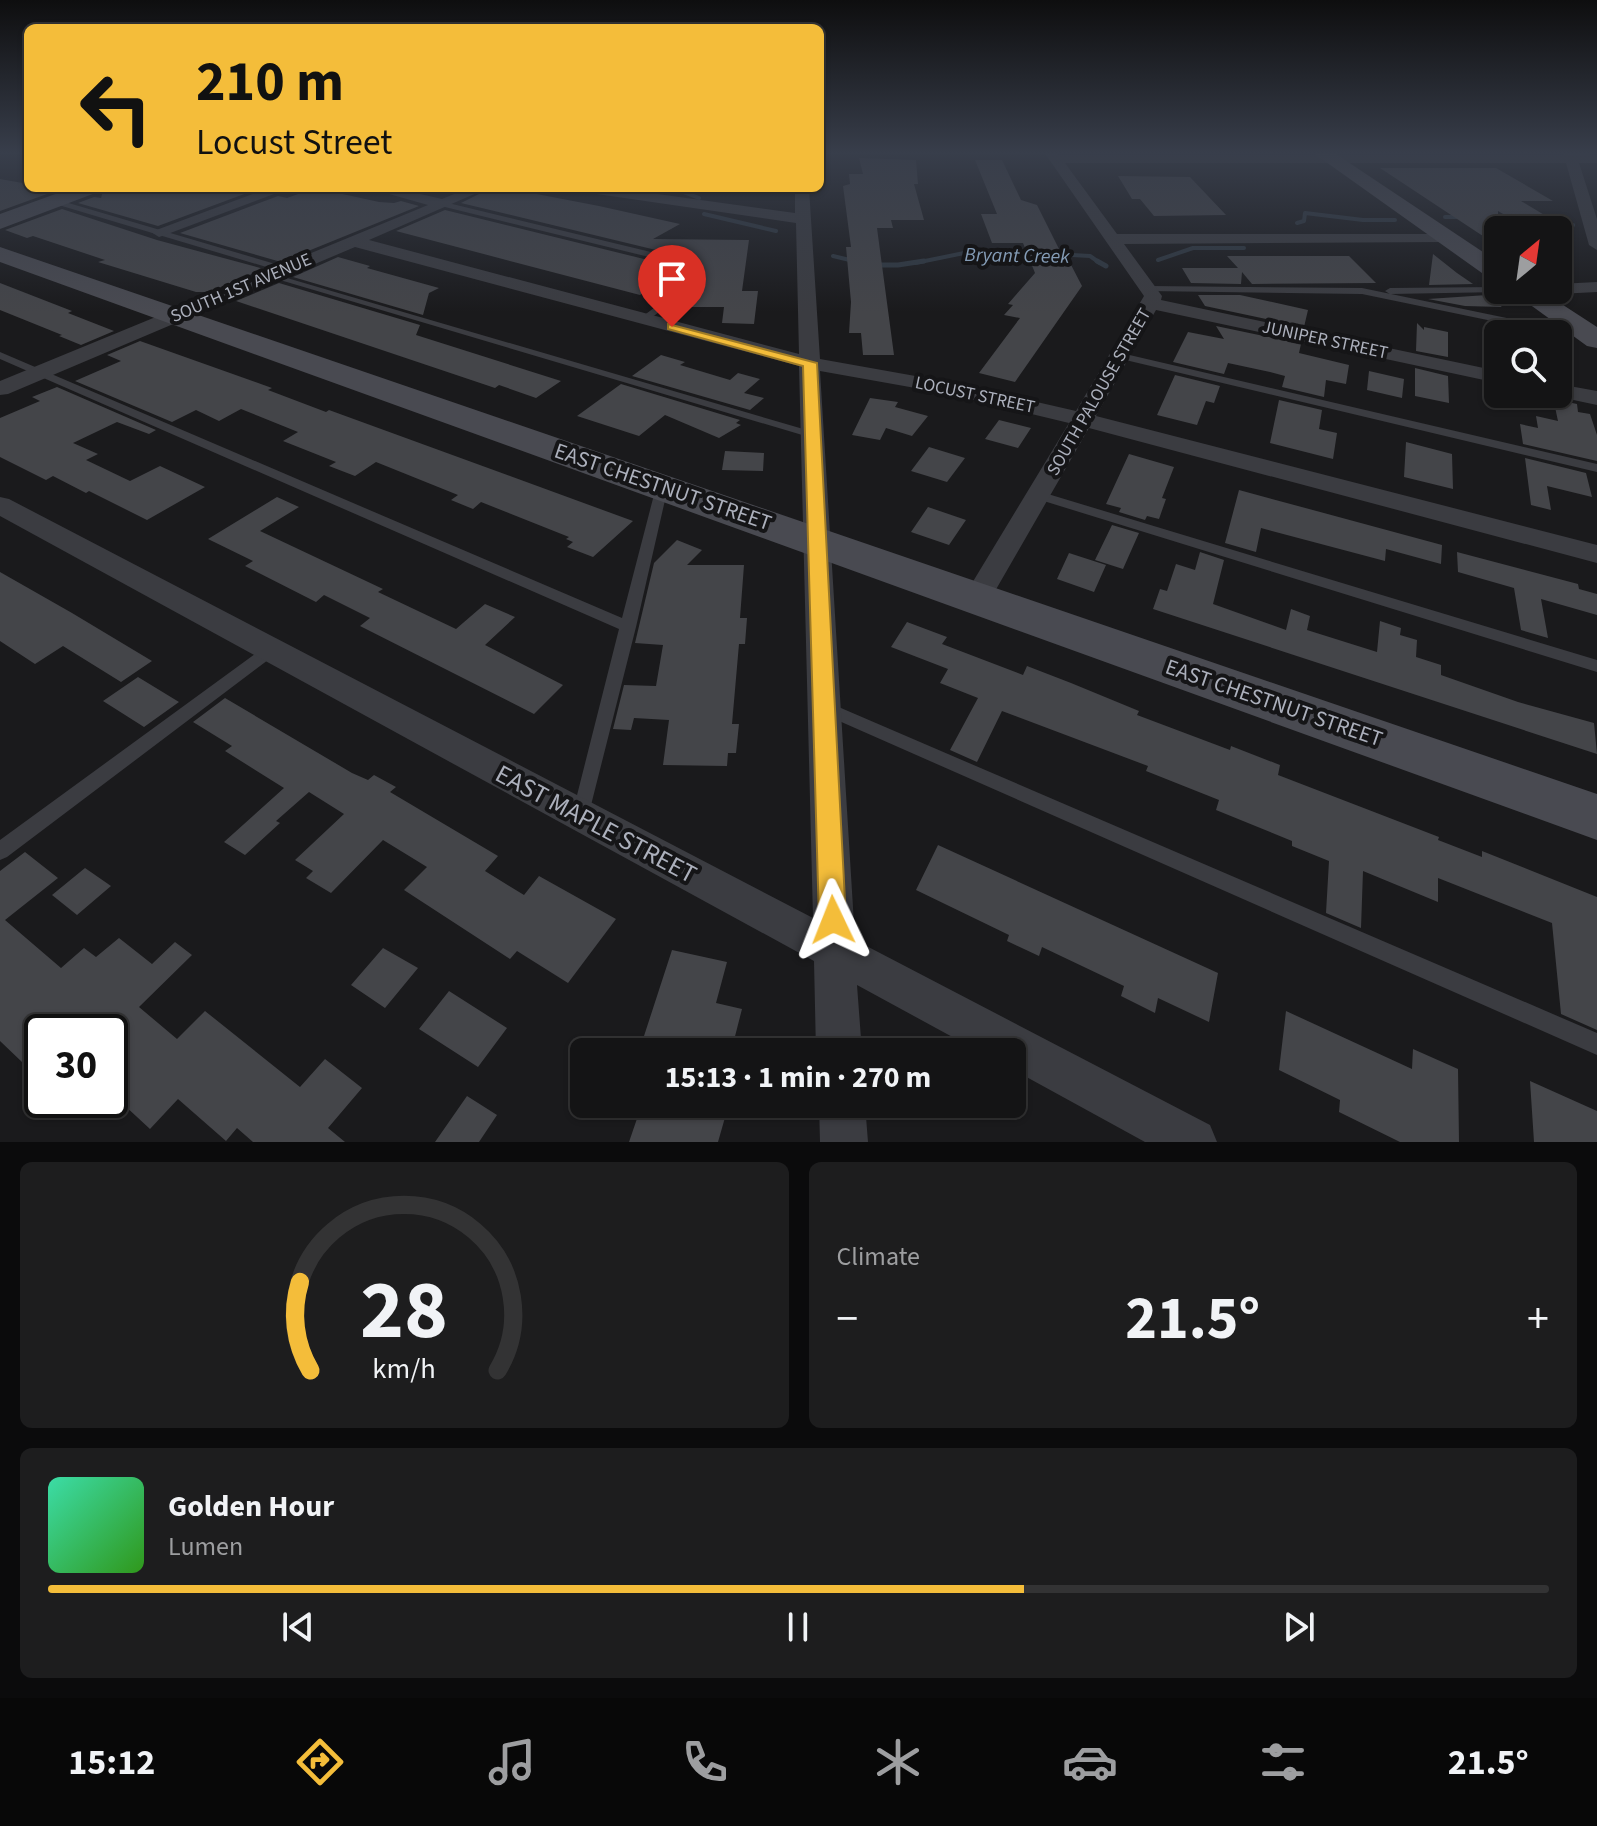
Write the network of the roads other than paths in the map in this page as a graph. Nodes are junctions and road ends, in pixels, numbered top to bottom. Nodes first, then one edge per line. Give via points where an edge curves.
1 (44, 205) edge
2 (69, 205) edge
3 (234, 205) edge
4 (441, 205) edge
5 (449, 205) edge
6 (706, 205) edge
7 (803, 205) edge
8 (1088, 205) edge
9 (1399, 205) edge
10 (803, 219) junction
11 (1593, 219) edge
12 (0, 222) edge
13 (159, 232) junction
14 (1445, 237) junction
15 (1113, 239) junction
16 (353, 241) junction
17 (1597, 245) edge
18 (0, 254) edge
19 (1484, 263) edge
20 (279, 272) junction
21 (1597, 287) edge
22 (1572, 288) edge
23 (1484, 290) edge
24 (1362, 291) junction
25 (1151, 296) junction
26 (1543, 304) edge
27 (175, 316) junction
28 (644, 319) junction
29 (1590, 336) edge
30 (0, 355) edge
31 (1121, 356) junction
32 (810, 363) junction
33 (39, 372) junction
34 (1484, 374) edge
35 (0, 389) edge
36 (1572, 393) edge
37 (1597, 398) edge
38 (1082, 419) junction
39 (813, 435) junction
40 (1597, 468) edge
41 (662, 487) junction
42 (1038, 495) junction
43 (0, 505) edge
44 (816, 541) junction
45 (1597, 554) edge
46 (977, 598) junction
47 (629, 627) junction
48 (271, 650) junction
49 (1597, 666) edge
50 (826, 708) junction
51 (581, 815) junction
52 (1597, 817) edge
53 (0, 851) edge
54 (833, 950) junction
55 (838, 1038) edge
56 (1597, 1044) edge
57 (843, 1118) edge
58 (844, 1142) edge
59 (1193, 1142) edge

1 - 12 main road
2 - 13 lane
3 - 13 street
4 - 16 street, SOUTH 1ST AVENUE
5 - 28 lane via 664,261 668,265 662,306
6 - 10 street
7 - 10 street
8 - 15 street, SOUTH PALOUSE STREET
9 - 14 main road
10 - 32 street
11 - 17 street
13 - 20 lane
14 - 15 street
14 - 19 main road
15 - 25 street, SOUTH PALOUSE STREET
16 - 20 street, SOUTH 1ST AVENUE
16 - 28 street, LOCUST STREET
18 - 27 main road, EAST CHESTNUT STREET
20 - 27 street, SOUTH 1ST AVENUE
20 - 39 lane
21 - 22 street
23 - 24 lane
24 - 25 lane
24 - 29 lane
25 - 31 street, SOUTH PALOUSE STREET
25 - 34 street, JUNIPER STREET
26 - 29 main road
27 - 33 street, SOUTH 1ST AVENUE
27 - 41 main road, EAST CHESTNUT STREET
28 - 32 street, LOCUST STREET
30 - 33 lane
31 - 38 street, SOUTH PALOUSE STREET
31 - 40 lane
32 - 38 street, LOCUST STREET
32 - 39 street
33 - 35 street, SOUTH 1ST AVENUE
33 - 47 lane
36 - 37 street
38 - 42 street, SOUTH PALOUSE STREET
38 - 45 street, LOCUST STREET
39 - 44 street
41 - 44 main road, EAST CHESTNUT STREET
41 - 47 lane
42 - 46 street, SOUTH PALOUSE STREET
42 - 49 lane
43 - 48 street, EAST MAPLE STREET
44 - 46 main road, EAST CHESTNUT STREET
44 - 50 street
46 - 52 main road, EAST CHESTNUT STREET
47 - 51 lane
48 - 51 street, EAST MAPLE STREET
48 - 53 lane
50 - 54 street
50 - 56 lane
51 - 54 street, EAST MAPLE STREET
54 - 55 street
54 - 59 street, EAST MAPLE STREET
57 - 58 street

